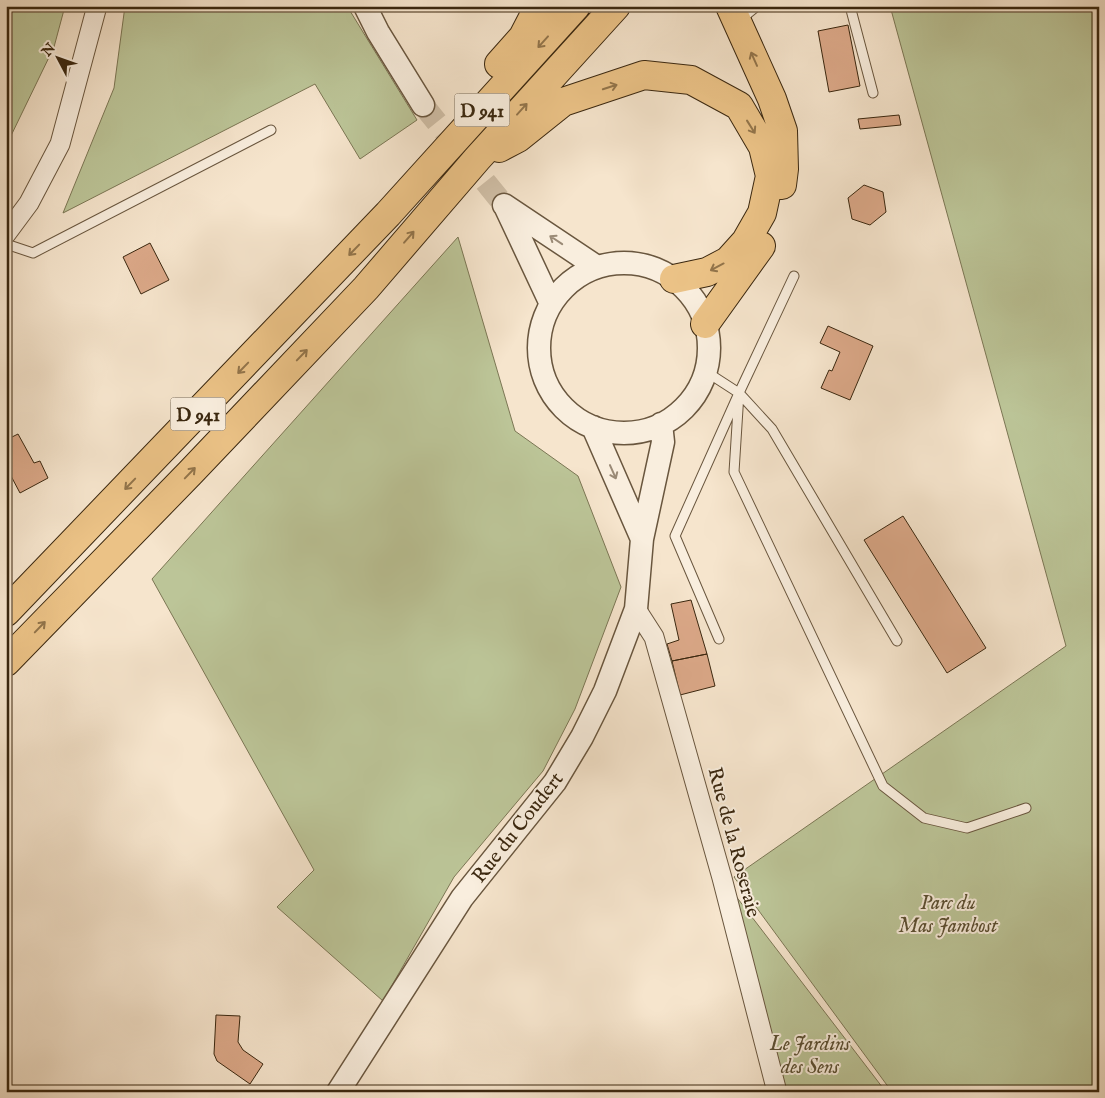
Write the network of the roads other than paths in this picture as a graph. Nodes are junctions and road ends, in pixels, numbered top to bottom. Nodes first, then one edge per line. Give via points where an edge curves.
1 (97, 6) edge
2 (365, 6) edge
3 (539, 6) edge
4 (576, 6) edge
5 (616, 6) edge
6 (850, 6) edge
7 (742, 11) edge
8 (873, 93) dead end
9 (423, 105) tunnel mouth
10 (271, 130) dead end
11 (477, 158) junction
12 (388, 214) junction
13 (6, 234) edge
14 (6, 244) edge
15 (597, 267) junction
16 (794, 276) dead end
17 (674, 279) junction
18 (551, 304) junction
19 (705, 324) junction
20 (705, 371) junction
21 (739, 393) junction
22 (661, 424) junction
23 (593, 427) junction
24 (642, 539) junction
25 (636, 609) junction
26 (6, 612) edge
27 (719, 639) dead end
28 (897, 641) dead end
29 (6, 662) edge
30 (1026, 808) dead end
31 (338, 1092) edge
32 (777, 1092) edge

1 - 13 street via 60,144 29,203
2 - 9 street
3 - 12 highway via 523,37 427,144
4 -> 12 highway, D 941
11 -> 5 highway, D 941
6 - 8 lane
19 -> 7 highway via 759,251 778,216 784,170 783,131
10 - 14 lane via 33,253
11 -> 17 highway via 518,138 563,102 644,75 692,80 738,106 763,147 770,176 762,214 746,241 728,261 707,272
29 -> 11 highway, D 941 via 366,288
12 -> 26 highway, D 941
15 - 17 street via 623,262 650,267
15 - 18 street via 578,275
15 -> 18 street via 504,205
16 - 21 lane
17 - 19 street via 694,299
18 - 23 street via 541,327 539,352 543,376 554,398 572,415
19 - 20 street via 709,348
20 - 21 lane
20 - 22 street via 696,392 681,411
21 - 27 lane via 675,536
21 - 28 lane via 772,429
21 - 30 lane via 734,472 883,786 924,818 968,828
22 - 23 street via 632,432
22 - 24 street, Rue du Coudert via 662,449
23 -> 24 street, Rue du Coudert
24 - 25 street, Rue du Coudert
25 - 31 street, Rue du Coudert via 605,691 560,775 462,898
25 - 32 street, Rue de la Roseraie via 654,637 722,878

